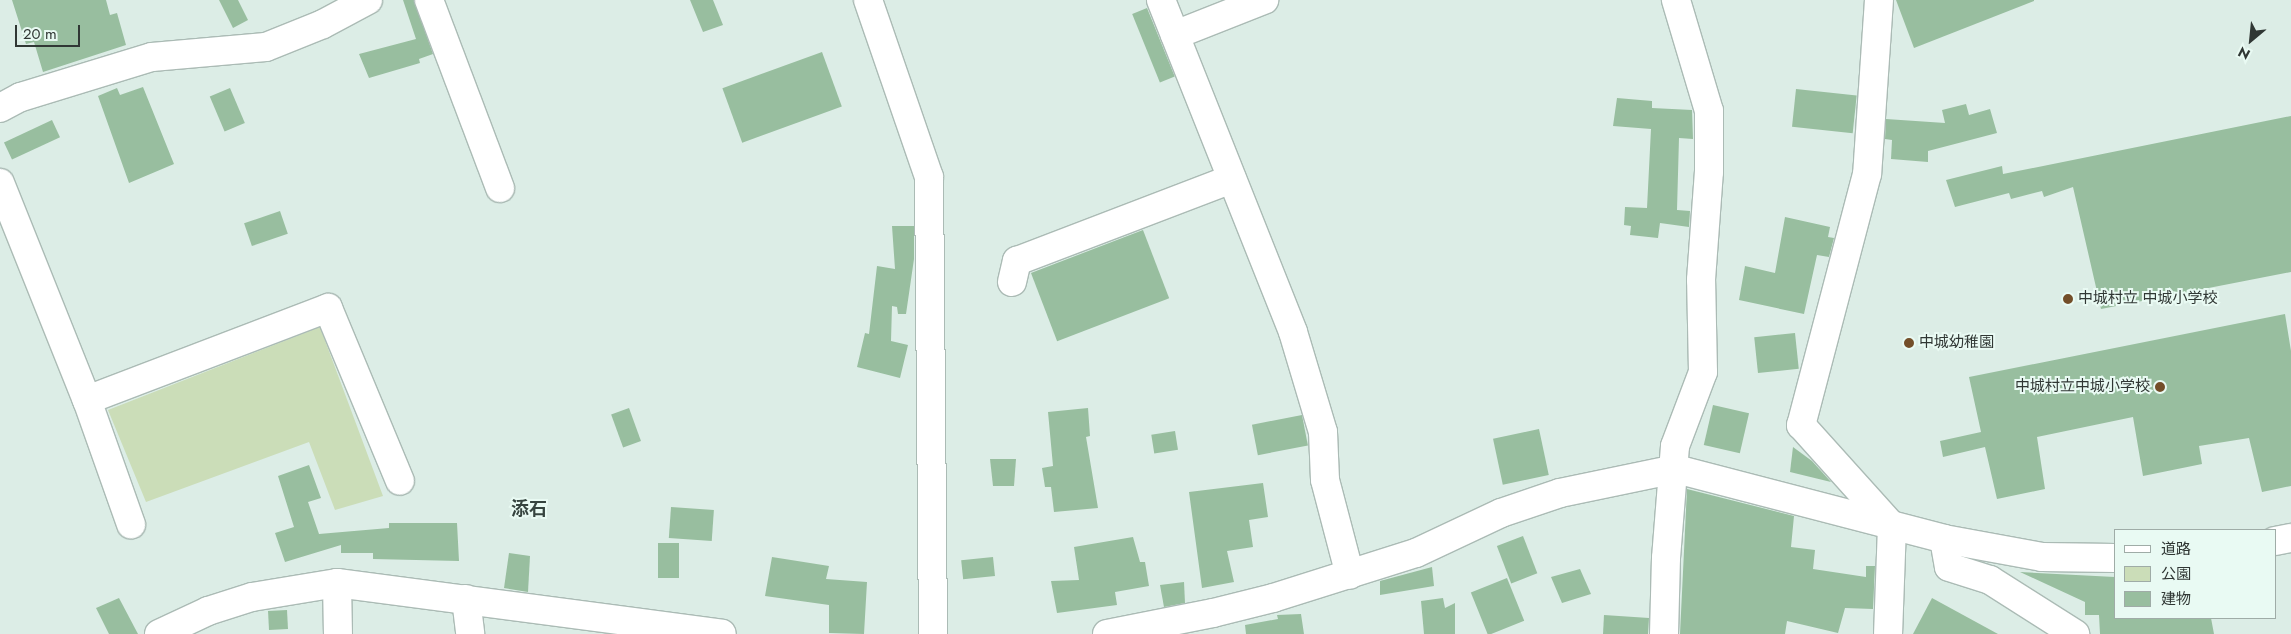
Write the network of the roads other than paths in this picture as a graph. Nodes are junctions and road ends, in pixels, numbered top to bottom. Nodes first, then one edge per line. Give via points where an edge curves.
1 (368, 0) edge
2 (429, 0) edge
3 (868, 0) edge
4 (1161, 0) edge
5 (1264, 0) edge
6 (1676, 0) edge
7 (1879, 0) edge
8 (1175, 35) junction
9 (0, 108) edge
10 (1232, 180) junction
11 (0, 183) edge
12 (500, 188) dead end
13 (1012, 282) dead end
14 (87, 400) junction
15 (1676, 469) junction
16 (400, 481) dead end
17 (131, 524) dead end
18 (1892, 526) junction
19 (2291, 538) edge
20 (1944, 539) junction
21 (2276, 541) edge
22 (2114, 558) edge
23 (1350, 575) junction
24 (337, 583) junction
25 (466, 598) junction
26 (164, 633) edge
27 (338, 634) edge
28 (470, 634) edge
29 (722, 634) edge
30 (933, 634) edge
31 (1113, 634) edge
32 (1664, 634) edge
33 (1888, 634) edge
34 (2075, 634) edge

1 - 9 street via 323,24 266,47 152,57 21,97
2 - 12 street
3 - 30 street via 929,177
4 - 8 street
5 - 8 street
6 - 15 street via 1709,111 1709,172 1701,280 1703,372 1675,446
7 - 18 street via 1866,174 1801,425
8 - 10 street
10 - 13 street via 1017,261
10 - 23 street via 1293,332 1323,432 1325,480
11 - 14 street
14 - 16 street via 328,308
14 - 17 street
15 - 18 street
15 - 23 street via 1560,493 1501,513 1416,553
15 - 32 street via 1666,558
18 - 20 street
18 - 33 street
19 - 21 street
20 - 22 street via 2042,557
20 - 34 street via 1949,567 1990,580
23 - 31 street via 1213,613
24 - 25 street
24 - 26 street via 252,597 208,611
24 - 27 street
25 - 28 street
25 - 29 street

